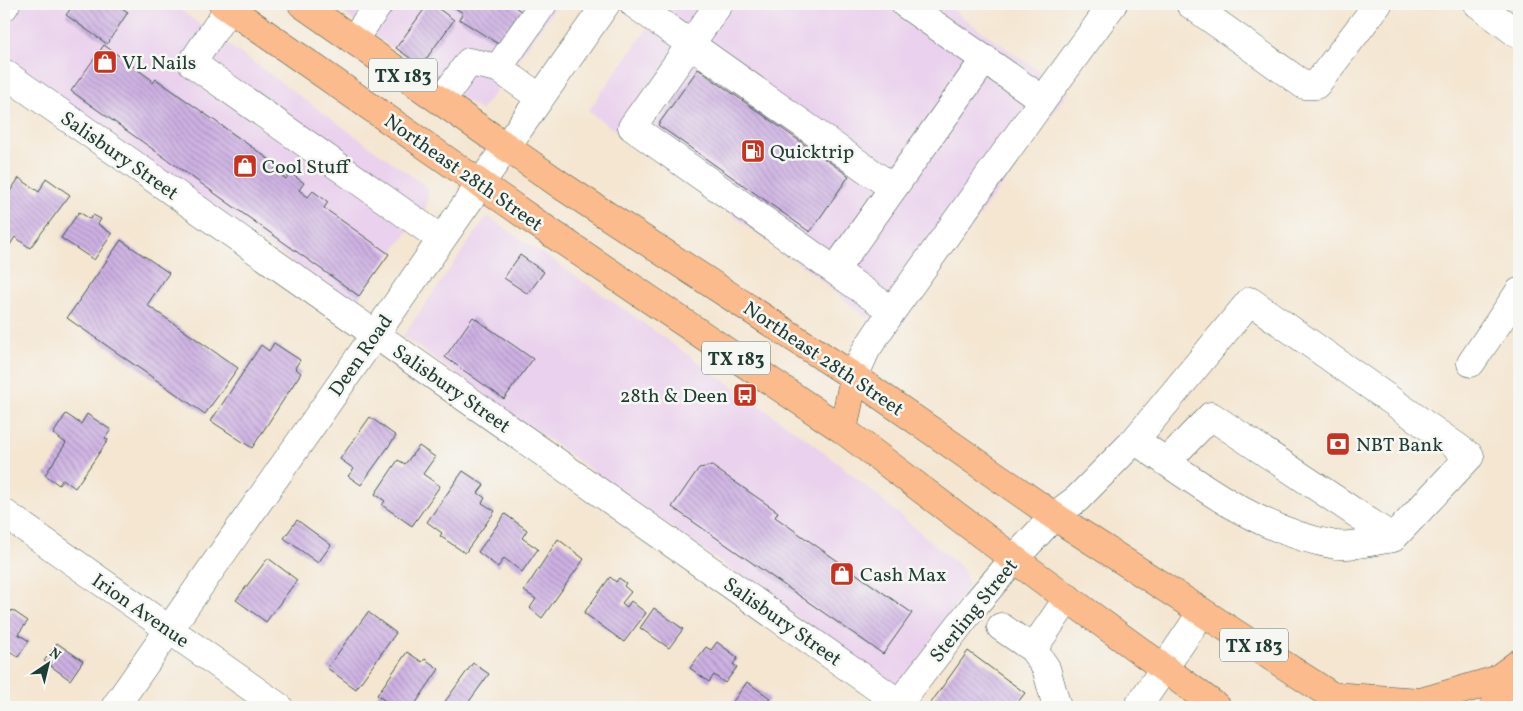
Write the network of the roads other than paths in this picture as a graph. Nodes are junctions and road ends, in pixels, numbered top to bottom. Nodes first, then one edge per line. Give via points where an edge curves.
1 (6, 4) edge
2 (302, 4) edge
3 (379, 4) edge
4 (543, 4) edge
5 (634, 4) edge
6 (719, 4) edge
7 (905, 4) edge
8 (1113, 4) edge
9 (1190, 4) edge
10 (1378, 4) edge
11 (1478, 4) edge
12 (226, 6) edge
13 (598, 6) edge
14 (4, 8) edge
15 (1519, 35) edge
16 (353, 40) junction
17 (691, 44) junction
18 (984, 59) junction
19 (498, 68) junction
20 (4, 73) edge
21 (540, 98) junction
22 (1043, 100) junction
23 (441, 101) junction
24 (505, 146) junction
25 (479, 183) junction
26 (893, 188) junction
27 (441, 239) junction
28 (835, 270) junction
29 (1519, 292) edge
30 (892, 310) junction
31 (375, 334) junction
32 (1472, 363) dead end
33 (854, 376) junction
34 (843, 430) junction
35 (1134, 440) junction
36 (1166, 462) junction
37 (4, 513) edge
38 (1054, 516) junction
39 (1393, 538) junction
40 (1014, 559) junction
41 (1068, 598) junction
42 (1202, 612) junction
43 (1001, 627) dead end
44 (169, 630) junction
45 (1033, 649) junction
46 (1519, 663) edge
47 (1166, 669) junction
48 (1519, 681) edge
49 (1340, 702) edge
50 (898, 705) edge
51 (114, 707) edge
52 (279, 707) edge
53 (1057, 707) edge
54 (1138, 707) edge
55 (1217, 707) edge
56 (1494, 707) edge

1 - 14 street
2 - 16 main road, Northeast 28th Street / TX 183
3 - 16 street
4 - 19 street
5 - 17 street
6 - 17 street
7 - 18 street
8 - 22 street
9 - 10 street via 1304,85 1316,85
11 - 15 street
12 - 25 main road, Northeast 28th Street / TX 183
12 - 27 street via 192,63
13 - 21 street, Deen Road
16 - 23 main road, Northeast 28th Street / TX 183
17 - 26 street
17 - 28 street via 632,127
18 - 22 street
18 - 26 street
19 - 21 street
19 - 23 street via 469,62
20 - 31 street, Salisbury Street
21 - 24 street, Deen Road
22 - 30 street
23 - 24 main road, Northeast 28th Street / TX 183
24 - 25 street, Deen Road
24 - 33 main road, Northeast 28th Street / TX 183
25 - 27 street, Deen Road
25 - 34 main road, Northeast 28th Street / TX 183
26 - 28 street
27 - 31 street, Deen Road
28 - 30 street
29 - 32 street
30 - 33 street via 866,350
31 - 44 street, Deen Road
31 - 50 street, Salisbury Street
33 - 34 main road
33 - 38 main road, Northeast 28th Street / TX 183
34 - 40 main road, Northeast 28th Street / TX 183
35 - 36 street
35 - 38 street, Sterling Street via 1077,499
35 - 39 street, Sterling Street via 1250,301 1470,456
36 - 39 street via 1224,501 1272,527 1338,545
36 - 39 street via 1211,416
37 - 44 street, Irion Avenue
38 - 40 street, Sterling Street
38 - 42 main road, Northeast 28th Street / TX 183
40 - 41 main road, Northeast 28th Street / TX 183
40 - 50 street, Sterling Street
41 - 45 street
41 - 47 main road, Northeast 28th Street / TX 183
42 - 47 street
42 - 49 main road, Northeast 28th Street / TX 183
43 - 45 street
44 - 51 street, Deen Road
44 - 52 street, Irion Avenue
45 - 53 street via 1046,668
46 - 49 main road via 1496,680 1421,702
47 - 54 street
47 - 55 main road, Northeast 28th Street / TX 183
48 - 56 main road

